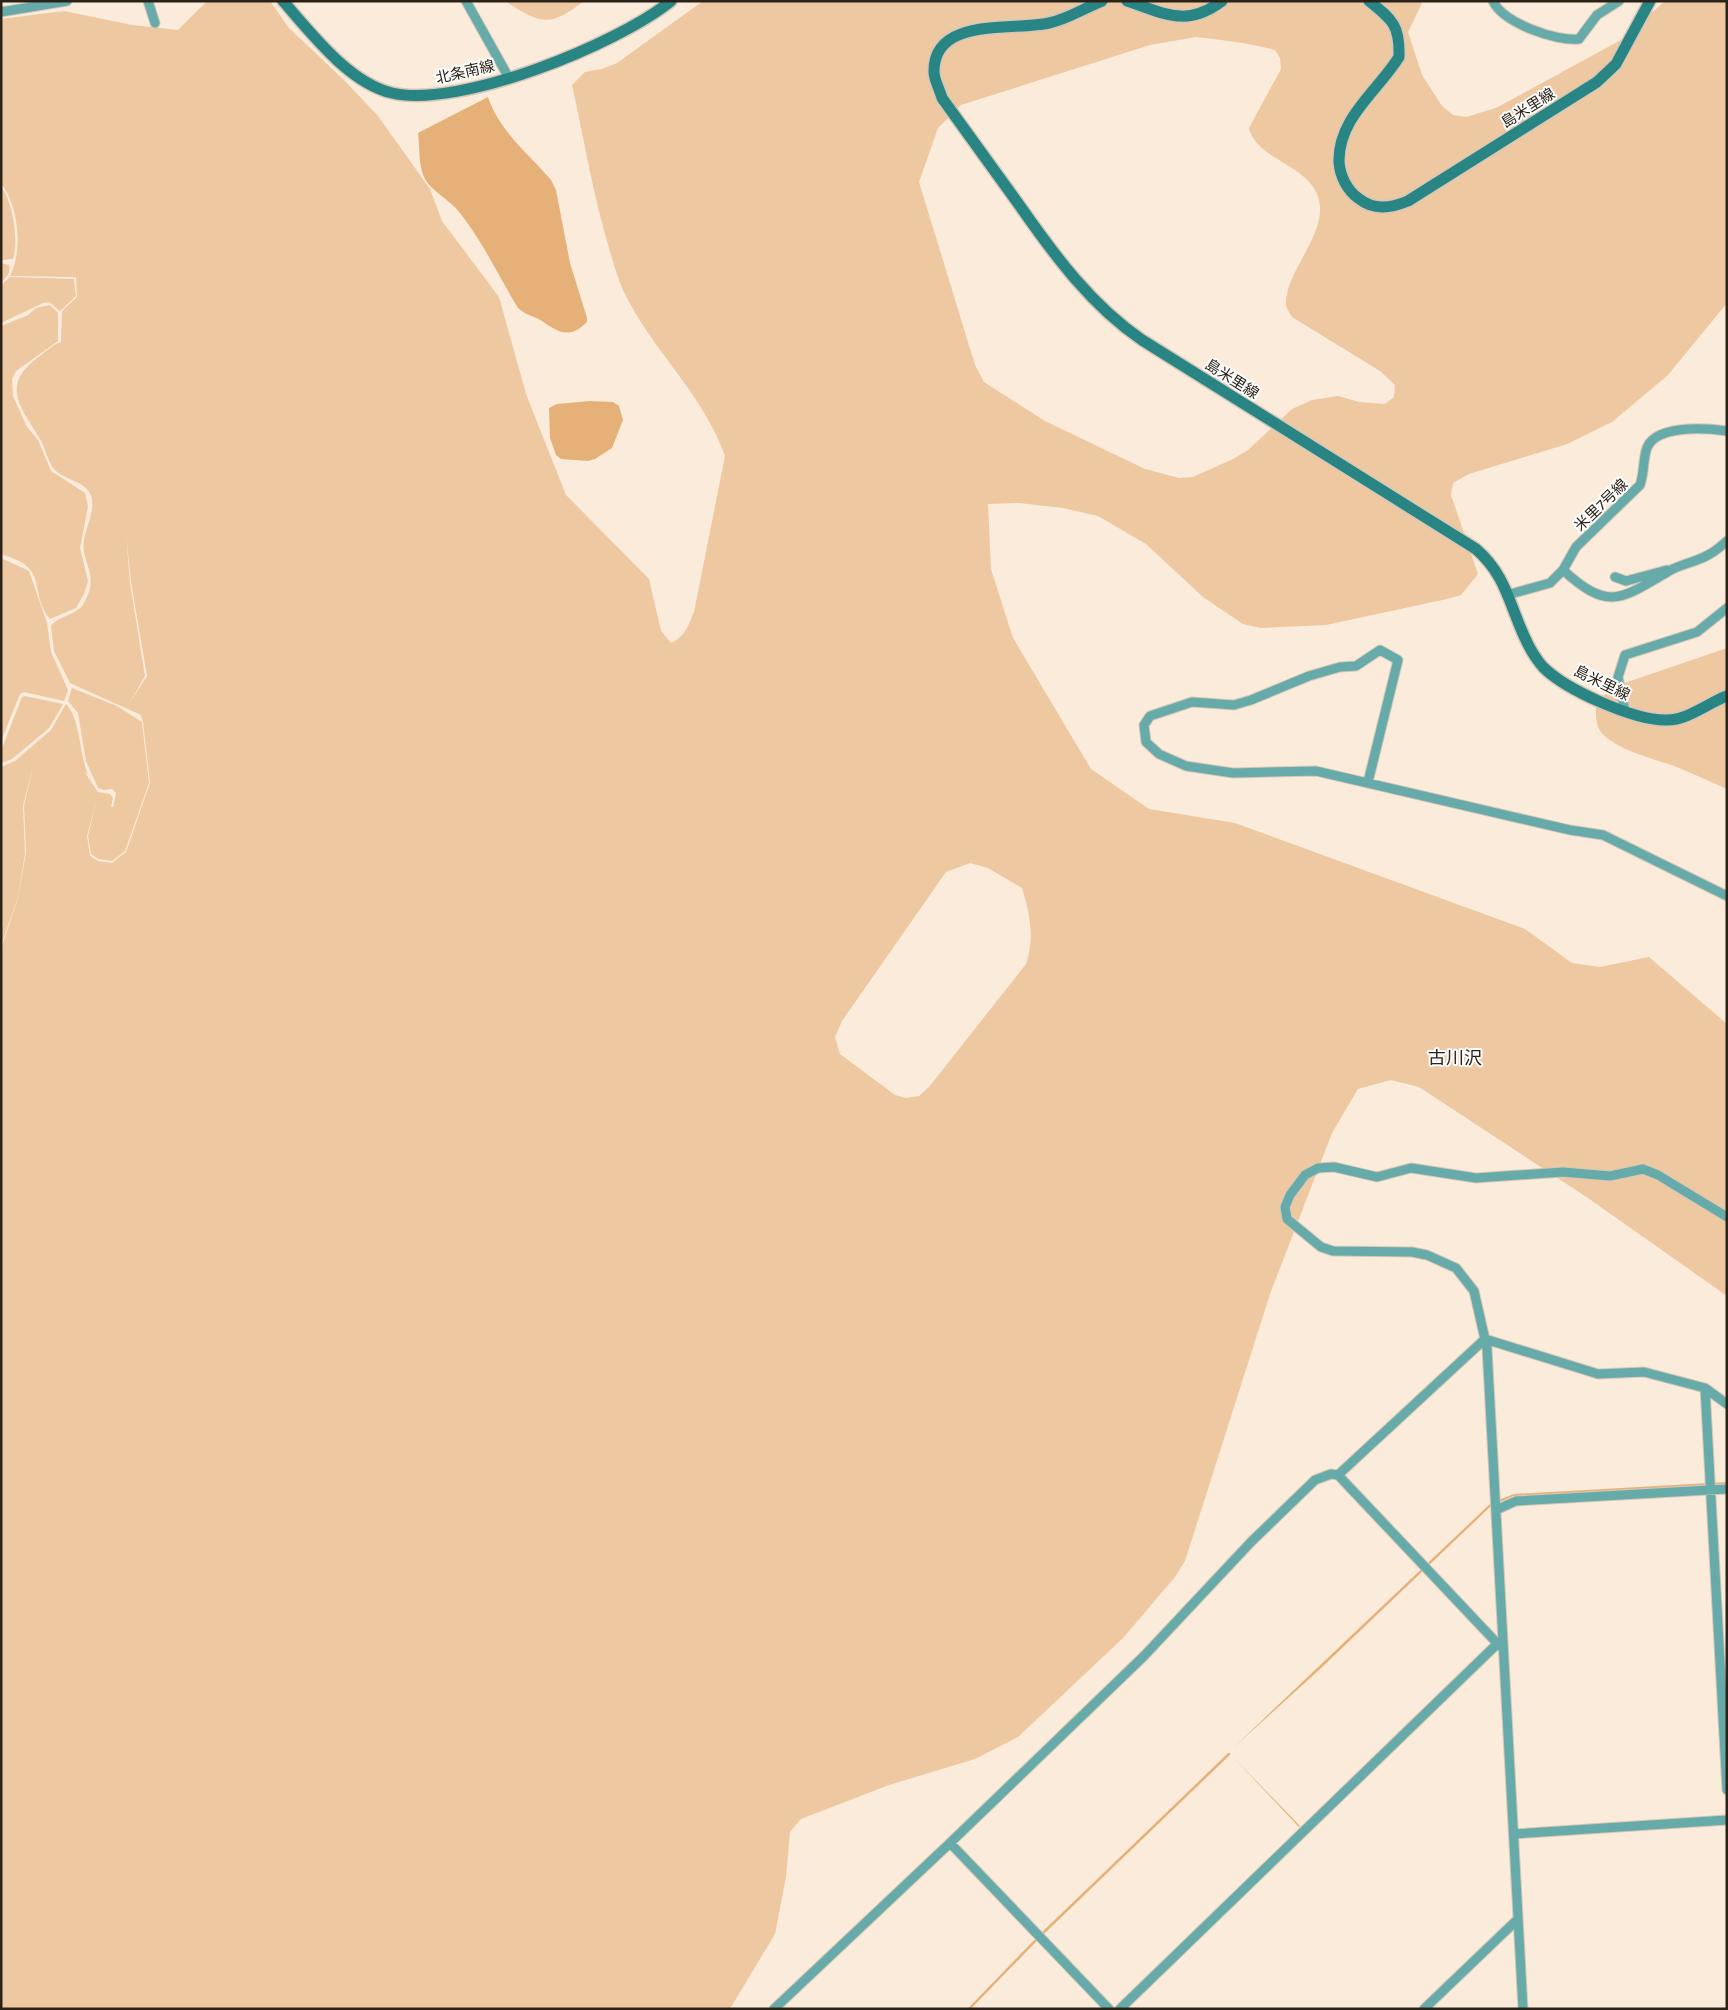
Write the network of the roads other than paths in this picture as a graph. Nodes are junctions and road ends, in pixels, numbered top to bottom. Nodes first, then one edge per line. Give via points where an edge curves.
1 (67, 1) edge
2 (148, 1) edge
3 (283, 1) edge
4 (466, 1) edge
5 (671, 1) edge
6 (1102, 1) edge
7 (1128, 1) edge
8 (1222, 1) edge
9 (1369, 1) edge
10 (1493, 1) edge
11 (1618, 1) edge
12 (1650, 1) edge
13 (27, 5) edge
14 (1, 12) edge
15 (155, 23) dead end
16 (509, 78) junction
17 (1727, 431) edge
18 (1727, 541) edge
19 (1563, 570) junction
20 (1673, 570) junction
21 (1615, 576) dead end
22 (1507, 595) junction
23 (1727, 608) edge
24 (1727, 696) edge
25 (1624, 711) junction
26 (1368, 782) dead end
27 (1727, 896) edge
28 (1727, 1217) edge
29 (1485, 1338) junction
30 (1706, 1388) junction
31 (1727, 1404) edge
32 (1338, 1475) junction
33 (1727, 1489) edge
34 (1711, 1490) junction
35 (1496, 1510) junction
36 (1503, 1643) junction
37 (1727, 1790) edge
38 (1727, 1820) edge
39 (1514, 1834) junction
40 (950, 1843) junction
41 (1518, 1919) junction
42 (774, 2009) edge
43 (1109, 2009) edge
44 (1120, 2009) edge
45 (1424, 2009) edge
46 (1523, 2009) edge

1 - 13 street
2 - 15 street
3 - 16 street, 北条南線 via 338,60 365,81 391,93 418,96 449,94
4 - 16 street
5 - 16 street, 北条南線 via 626,31
6 - 22 street, 島米里線 via 1047,24 971,30 957,35 941,49 935,62 934,74 942,98 1045,241 1079,285 1104,310 1142,340 1476,549 1491,562
7 - 8 street via 1158,13 1191,16
9 - 12 street, 島米里線 via 1391,18 1397,28 1399,58 1356,110 1339,148 1340,170 1348,190 1360,200 1381,209 1408,201 1597,82 1616,64
10 - 11 street via 1512,19 1541,33 1570,40 1579,39 1597,14
13 - 14 street
17 - 19 street, 米里7号線 via 1672,430 1650,442 1640,485 1576,547
18 - 20 street via 1709,555
19 - 20 street via 1584,589 1601,596 1621,597
19 - 22 street, 米里7号線 via 1550,583
20 - 21 street via 1626,581
22 - 25 street, 島米里線 via 1526,639 1543,666 1574,690
23 - 25 street via 1697,632 1626,655 1618,677
24 - 25 street, 島米里線 via 1688,715 1667,720
26 - 27 street via 1398,660 1380,650 1356,666 1309,676 1252,700 1234,705 1192,702 1150,716 1144,725 1146,742 1159,754 1186,766 1233,774 1316,771 1603,835
28 - 29 street via 1658,1175 1642,1169 1610,1176 1562,1172 1476,1178 1411,1168 1377,1177 1334,1167 1318,1168 1305,1175 1285,1207 1287,1219 1303,1235 1333,1251 1412,1252 1456,1268 1474,1291
29 - 30 street via 1598,1374 1644,1372
29 - 32 street
29 - 35 street
30 - 31 street
30 - 34 street
32 - 36 street via 1495,1641
32 - 40 street via 1315,1480 1251,1542 1144,1656
33 - 34 street
34 - 35 street via 1516,1501
34 - 37 street
35 - 36 street
36 - 39 street
36 - 44 street via 1486,1653
38 - 39 street
39 - 41 street
40 - 42 street
40 - 43 street
41 - 45 street
41 - 46 street

